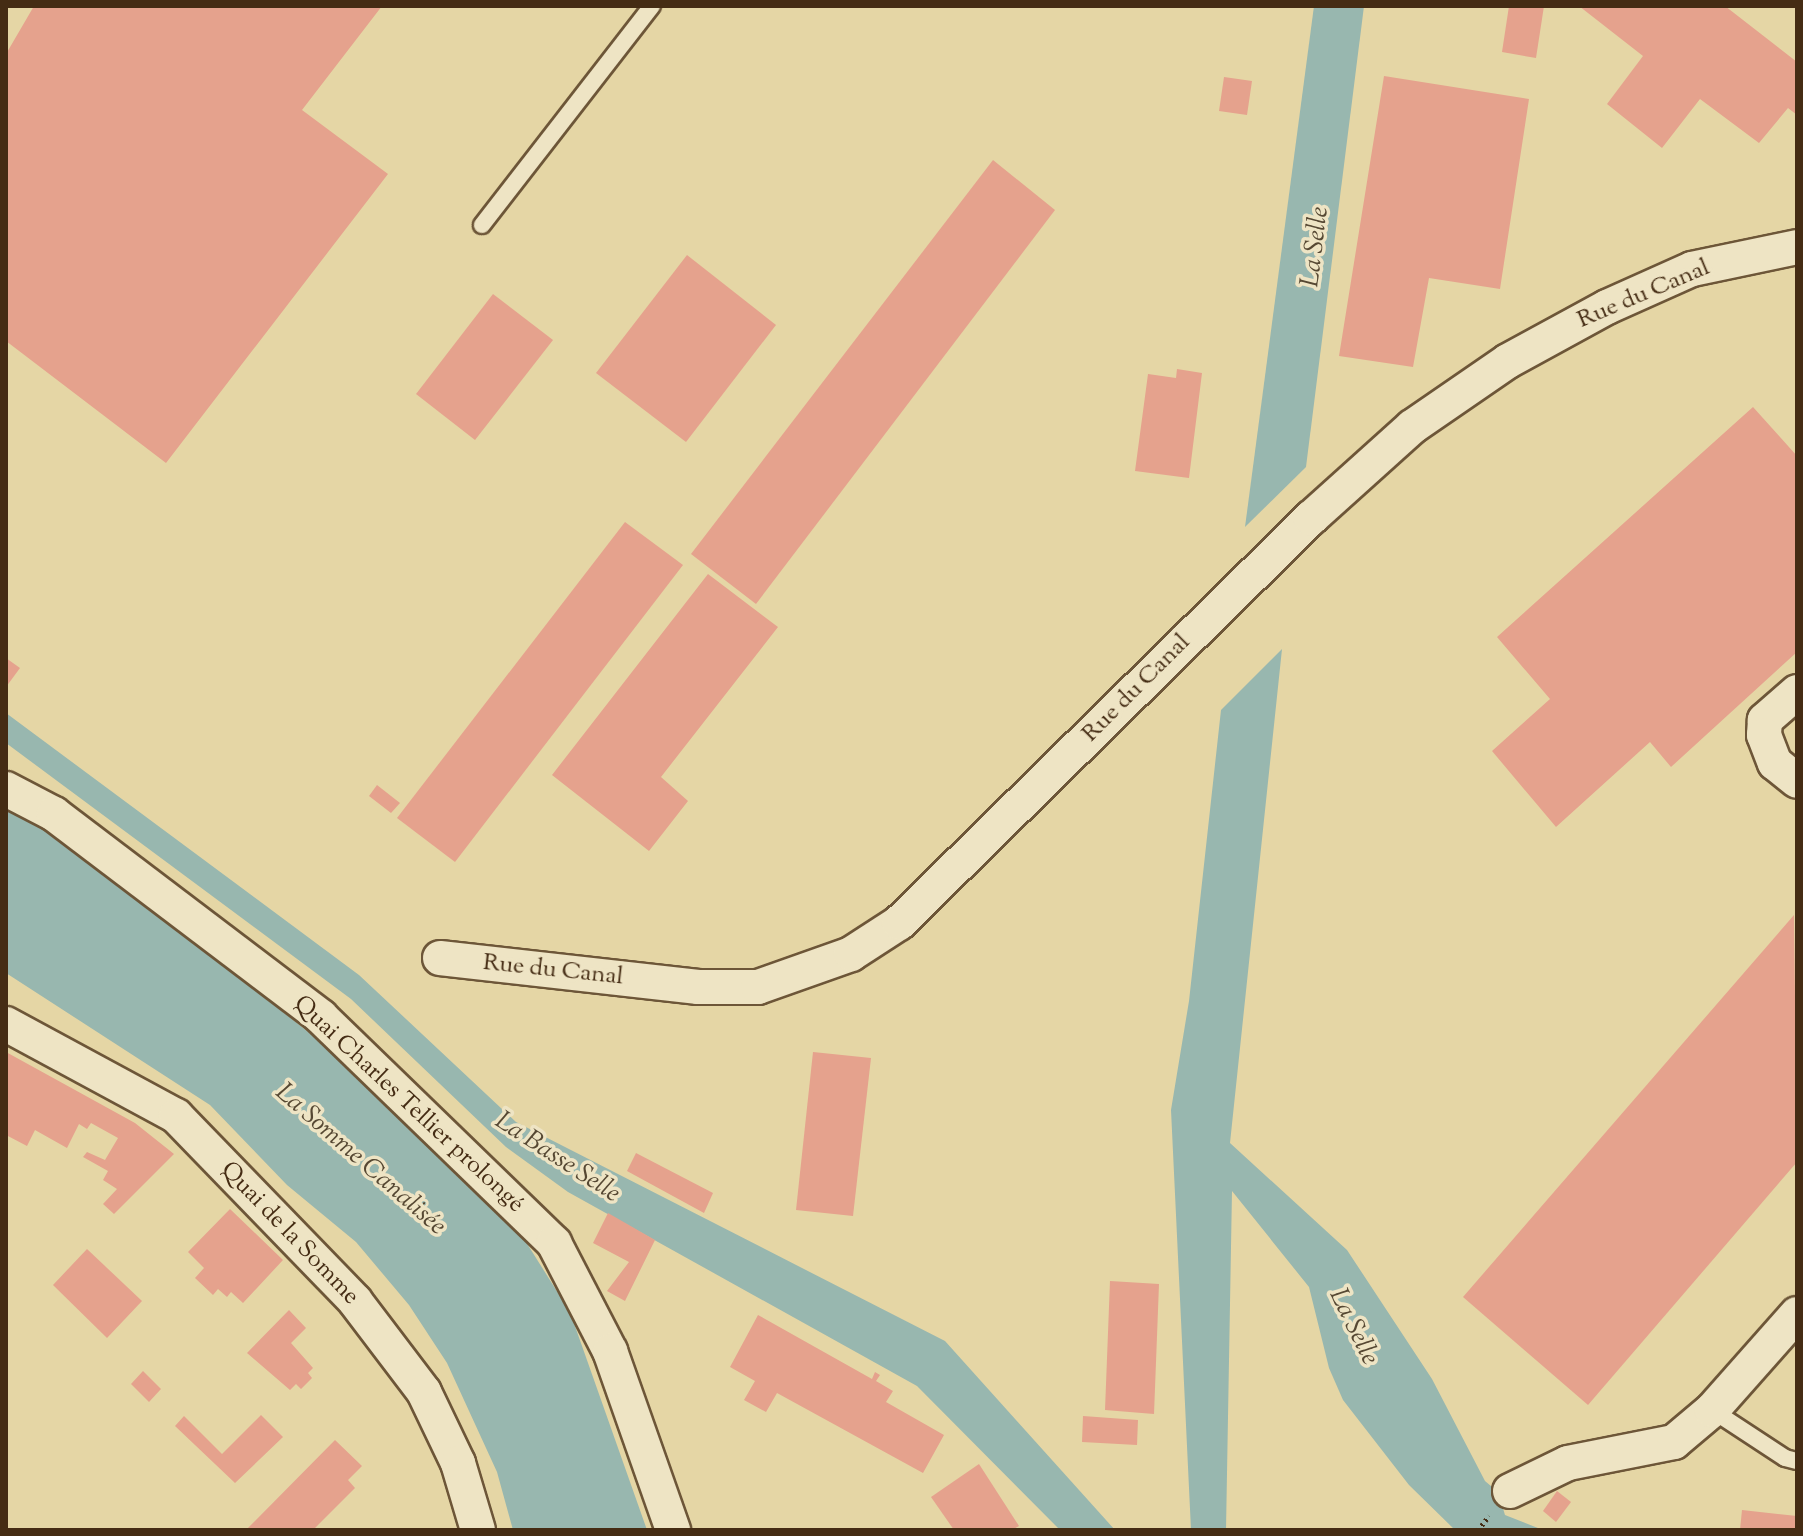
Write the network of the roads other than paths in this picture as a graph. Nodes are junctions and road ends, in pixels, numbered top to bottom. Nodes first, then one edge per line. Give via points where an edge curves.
1 (652, 6) edge
2 (482, 225) dead end
3 (1797, 247) edge
4 (1797, 692) edge
5 (1797, 781) edge
6 (6, 789) edge
7 (440, 958) dead end
8 (6, 1024) edge
9 (1797, 1314) edge
10 (1712, 1410) junction
11 (1797, 1461) edge
12 (1510, 1491) dead end
13 (478, 1530) edge
14 (673, 1530) edge

1 - 2 lane
3 - 7 street, Rue du Canal via 1692,269 1607,307 1508,361 1412,427 1311,518 899,923 851,954 758,987 698,987
4 - 5 street via 1765,720 1764,735 1775,763
6 - 14 street, Quai Charles Tellier prolongé via 54,814 321,1017 554,1243 610,1351
8 - 13 street, Quai de la Somme via 176,1116 355,1301 424,1392 458,1463
9 - 10 street
10 - 11 lane
10 - 12 street via 1674,1442 1568,1463

